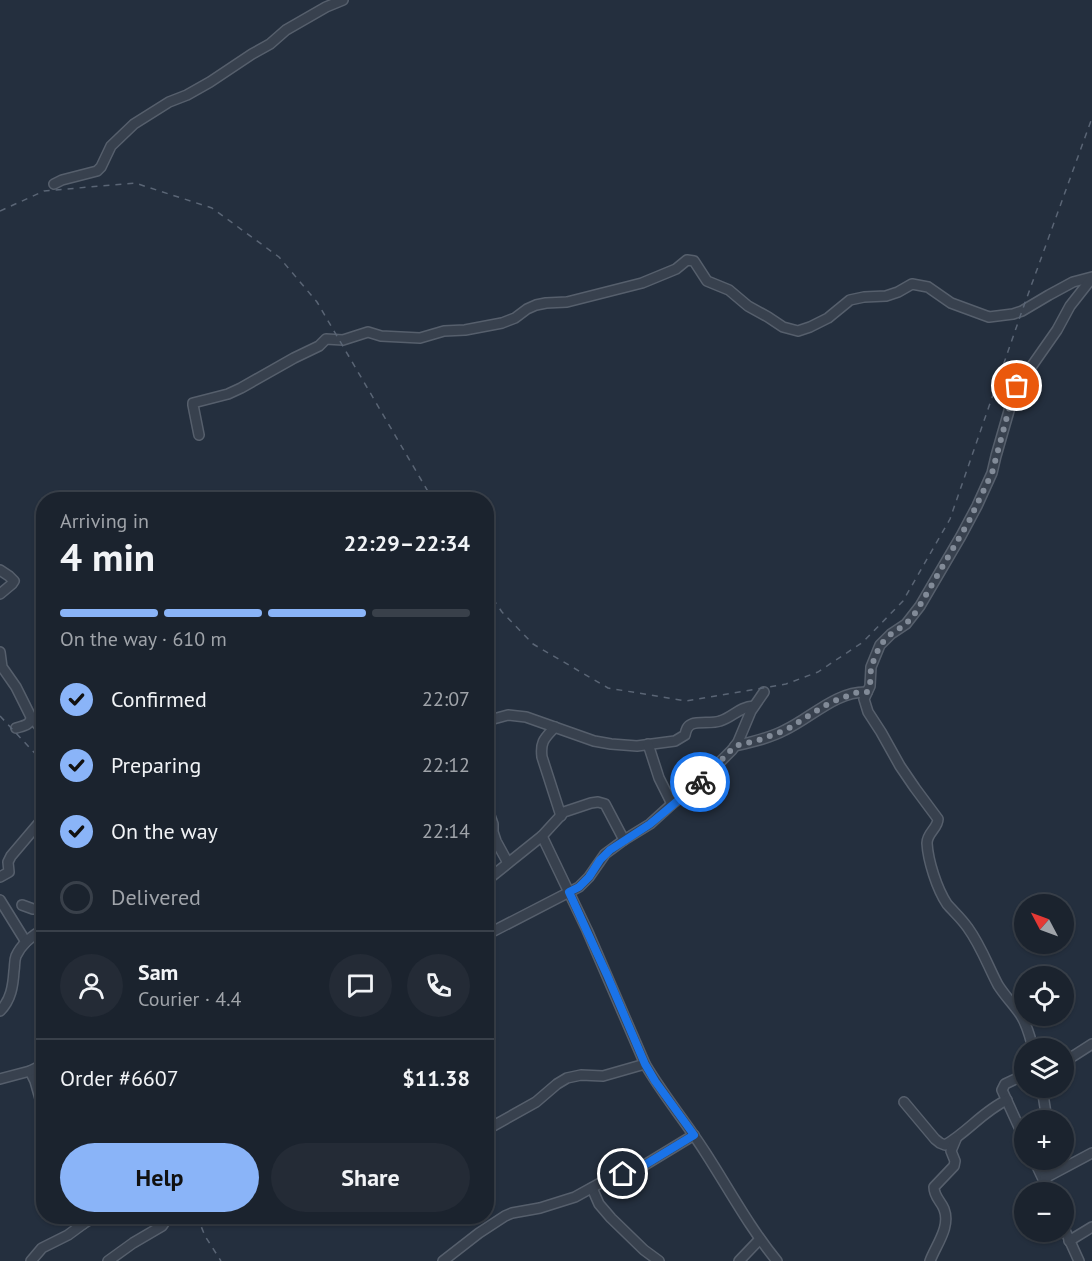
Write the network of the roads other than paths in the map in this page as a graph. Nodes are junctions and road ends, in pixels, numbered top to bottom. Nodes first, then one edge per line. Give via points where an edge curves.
1 (344, 0) edge
2 (54, 184) dead end
3 (1092, 278) edge
4 (199, 435) dead end
5 (0, 570) edge
6 (0, 594) edge
7 (0, 652) edge
8 (764, 692) dead end
9 (867, 692) junction
10 (754, 706) junction
11 (33, 719) dead end
12 (494, 719) edge
13 (36, 723) edge
14 (16, 728) dead end
15 (555, 728) junction
16 (648, 744) junction
17 (735, 746) junction
18 (672, 804) junction
19 (561, 816) junction
20 (36, 827) edge
21 (494, 835) edge
22 (542, 836) junction
23 (624, 840) junction
24 (508, 863) junction
25 (494, 875) edge
26 (0, 877) edge
27 (569, 892) junction
28 (0, 900) edge
29 (21, 905) dead end
30 (36, 909) edge
31 (494, 931) edge
32 (36, 935) edge
33 (26, 942) junction
34 (0, 1011) edge
35 (1030, 1038) edge
36 (1092, 1044) edge
37 (1074, 1056) edge
38 (645, 1064) junction
39 (36, 1068) edge
40 (30, 1071) junction
41 (0, 1077) edge
42 (1014, 1079) edge
43 (36, 1084) edge
44 (1007, 1100) junction
45 (904, 1102) dead end
46 (1014, 1116) edge
47 (494, 1126) edge
48 (694, 1135) junction
49 (956, 1139) junction
50 (1092, 1153) edge
51 (1051, 1182) edge
52 (592, 1188) junction
53 (494, 1223) edge
54 (83, 1224) edge
55 (163, 1224) edge
56 (493, 1224) edge
57 (1092, 1227) edge
58 (1074, 1238) edge
59 (759, 1239) junction
60 (1070, 1242) edge
61 (31, 1261) edge
62 (108, 1261) edge
63 (443, 1261) edge
64 (659, 1261) edge
65 (739, 1261) edge
66 (777, 1261) edge
67 (930, 1261) edge
68 (1079, 1261) edge

1 - 2 street via 286,30 210,82 134,124 111,146 97,171
3 - 4 street via 1066,286 1022,311 989,317 957,306 928,287 912,284 886,296 850,300 828,318 798,331 780,326 729,290 707,281 690,260 642,284 567,302 536,305 502,323 420,338 368,332 344,340 327,339 241,388 193,403
3 - 9 street via 1015,390 992,473 969,521 916,612 880,645
5 - 6 street via 14,581
7 - 14 street via 2,667 31,717 28,724
8 - 10 street
9 - 17 street via 824,706 786,730
9 - 35 street via 864,699 868,712 939,821 927,842 938,887 1021,1015
10 - 16 street via 744,707 718,722 690,724 685,735 675,741
10 - 17 street
11 - 13 street
12 - 15 street via 526,717
15 - 16 street via 603,743
15 - 19 street via 541,749
16 - 18 street
17 - 18 street
18 - 23 street
19 - 22 street
19 - 23 street via 566,811 602,802
20 - 26 street via 8,861 9,872
21 - 24 street
22 - 24 street
22 - 27 street
23 - 27 street via 605,854 579,887
24 - 25 street
27 - 31 street
27 - 38 street
28 - 33 street
29 - 30 street
32 - 33 street
33 - 34 street via 16,958 9,1001
36 - 37 street
38 - 47 street via 603,1076 567,1078
38 - 48 street
39 - 40 street
40 - 41 street
40 - 43 street
42 - 44 street via 1003,1087
44 - 46 street
44 - 49 street
45 - 49 street via 940,1143 945,1145
48 - 52 street via 638,1169 613,1176
48 - 59 street
49 - 67 street via 951,1151 954,1166 934,1187 946,1220
50 - 51 street
52 - 53 street via 562,1202 512,1213
52 - 64 street via 610,1218
54 - 61 street via 42,1248
55 - 62 street
56 - 63 street
57 - 58 street
59 - 65 street
59 - 66 street
60 - 68 street

